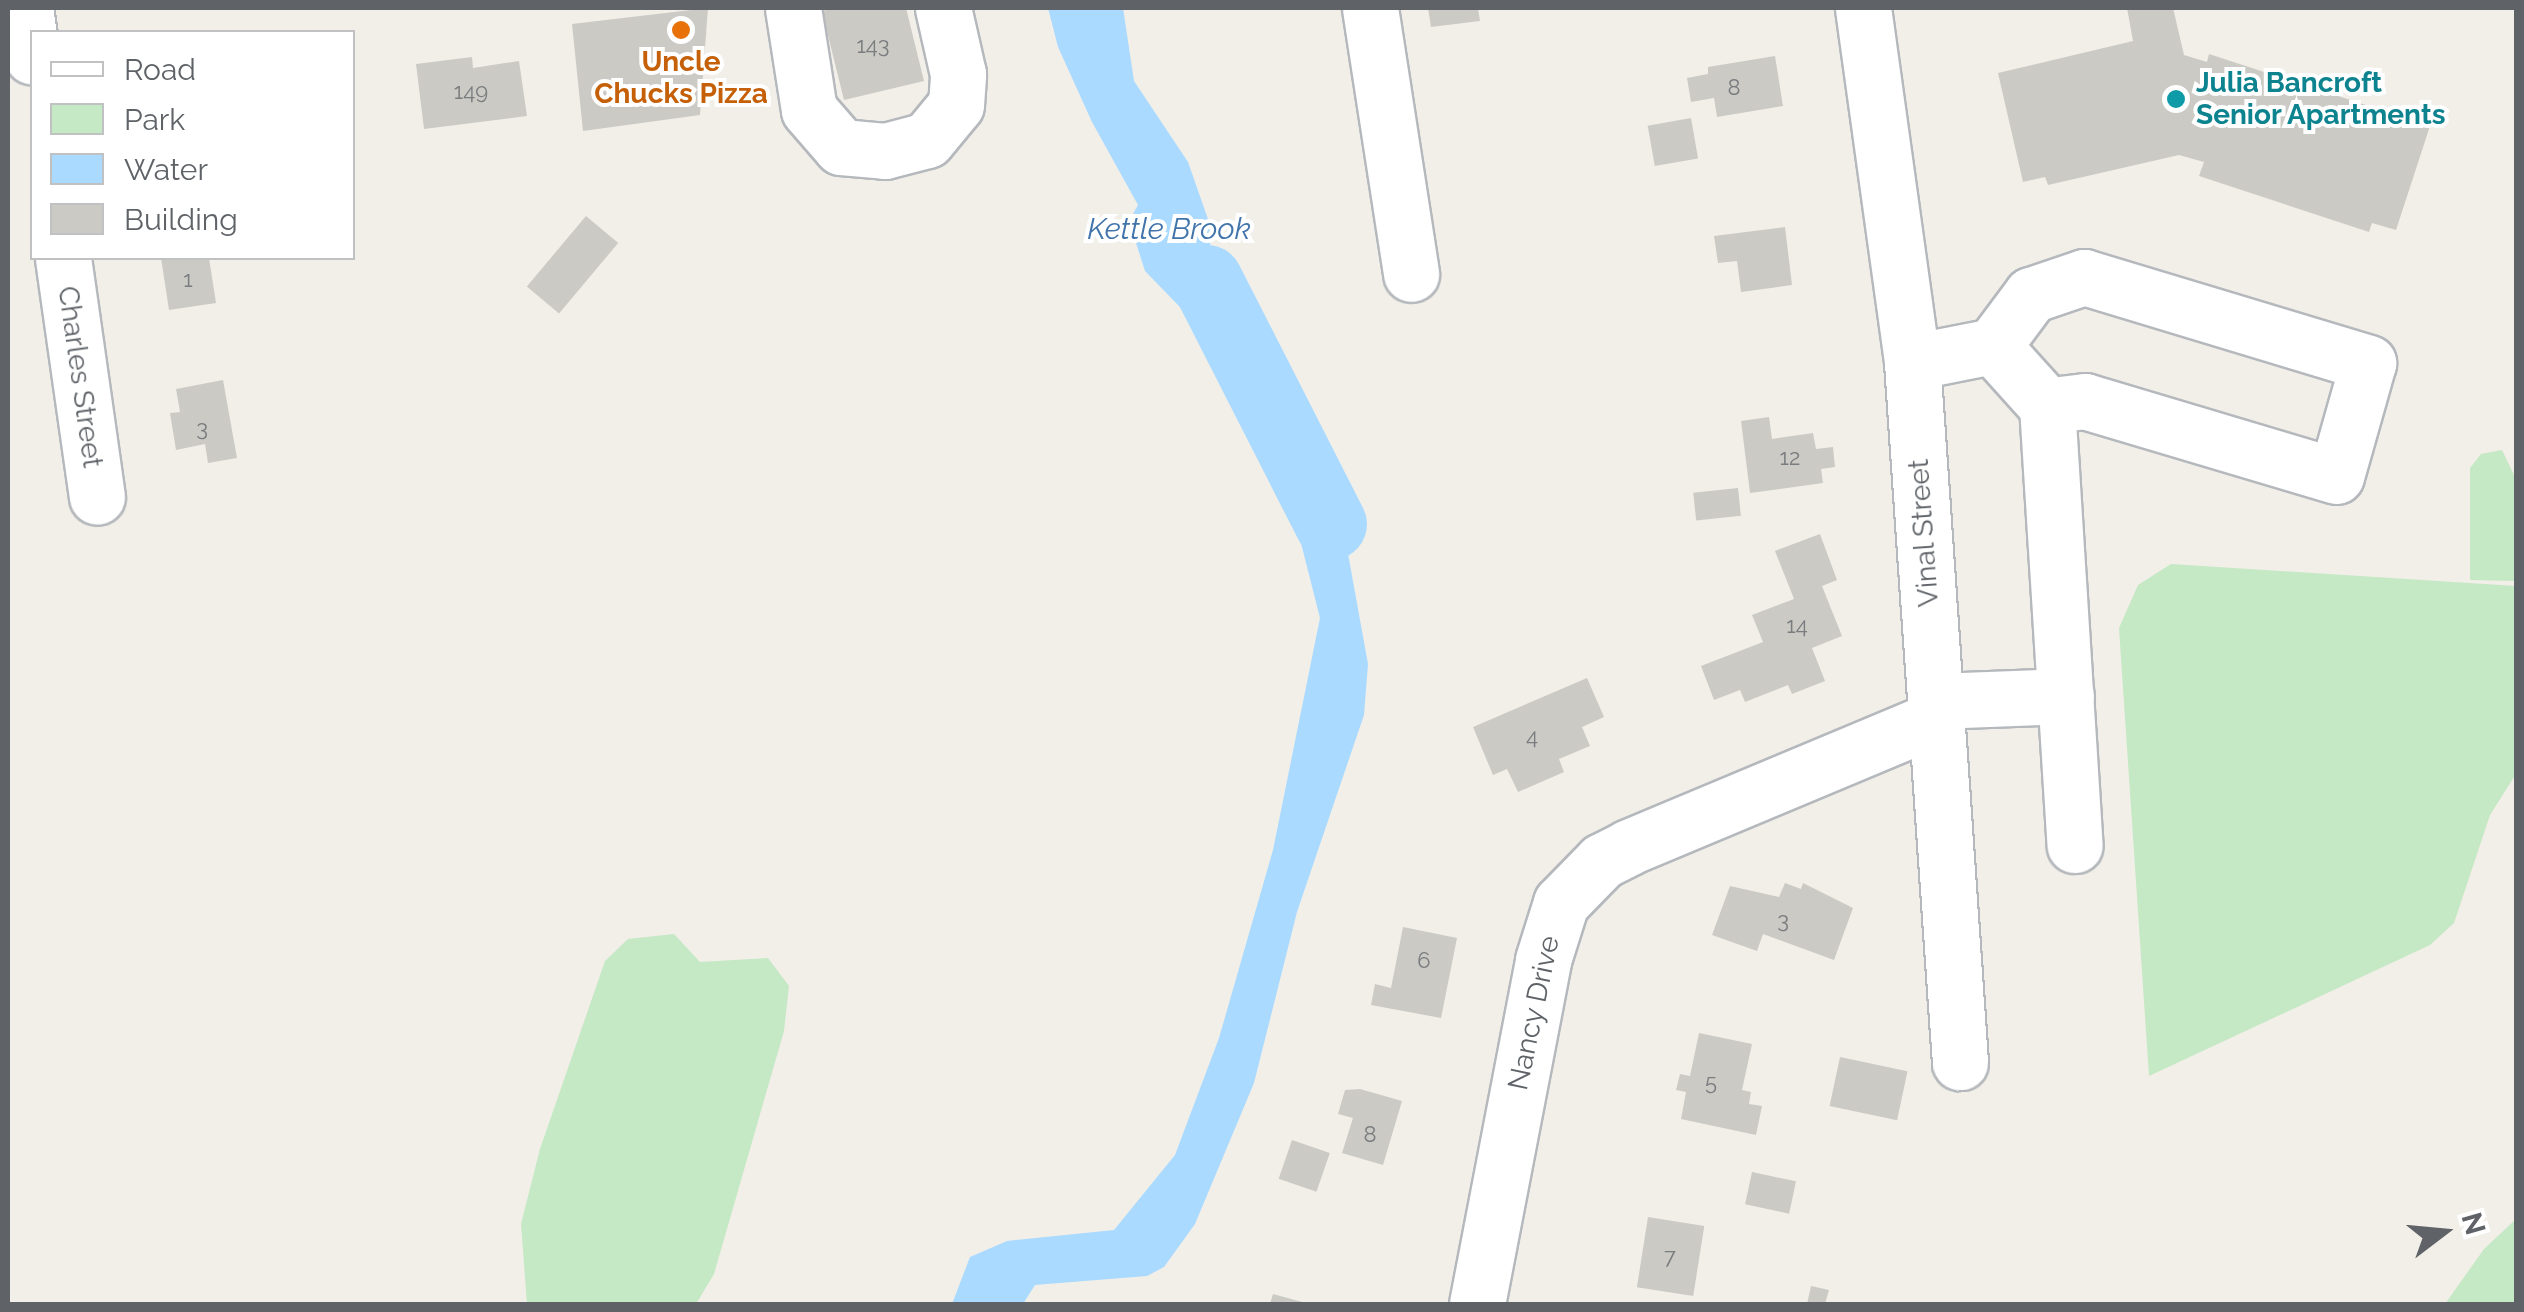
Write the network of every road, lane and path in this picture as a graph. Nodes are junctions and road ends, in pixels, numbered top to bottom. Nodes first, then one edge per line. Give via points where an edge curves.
1 (24, 8) edge
2 (794, 8) edge
3 (943, 8) edge
4 (1370, 8) edge
5 (1863, 8) edge
6 (30, 44) edge
7 (63, 260) edge
8 (1411, 274) dead end
9 (1993, 346) junction
10 (1912, 362) junction
11 (2047, 406) junction
12 (97, 497) dead end
13 (2066, 696) junction
14 (1937, 709) junction
15 (2075, 845) dead end
16 (1960, 1062) dead end
17 (1476, 1304) edge

1 - 6 street
2 - 3 street via 809,110 841,147 885,150 928,140 956,106 958,74
4 - 8 street
5 - 10 street, Vinal Street
7 - 12 street, Charles Street
9 - 10 street
9 - 11 street
9 - 11 street via 2031,295 2084,277 2368,364 2336,476 2085,401
10 - 14 street, Vinal Street
11 - 13 street
13 - 14 street
13 - 15 street
14 - 16 street, Vinal Street
14 - 17 street, Nancy Drive via 1629,847 1602,861 1560,903

